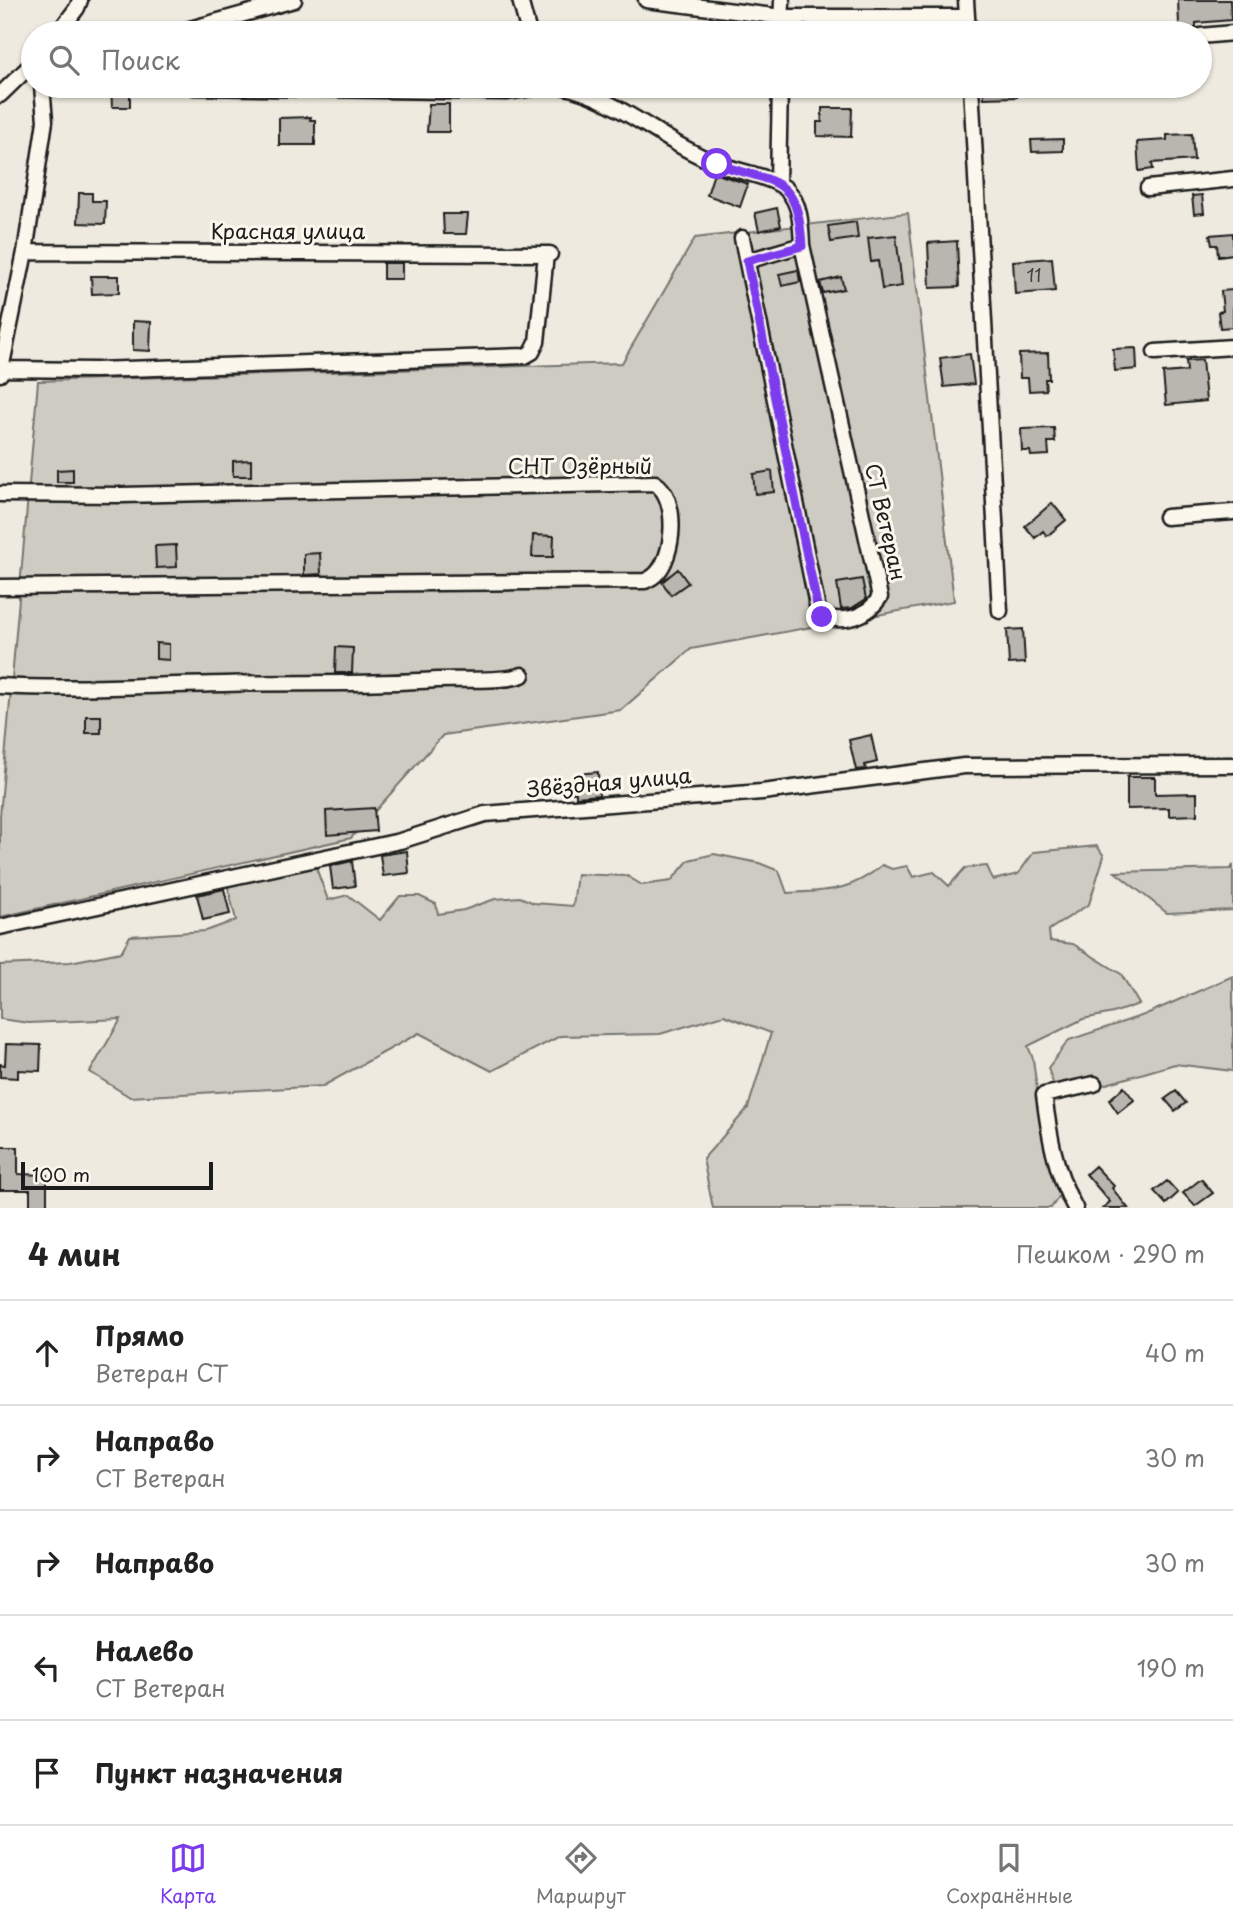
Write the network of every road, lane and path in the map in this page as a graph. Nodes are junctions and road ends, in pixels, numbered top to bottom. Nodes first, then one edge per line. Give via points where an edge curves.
1 (80, 0) edge
2 (294, 0) edge
3 (520, 0) edge
4 (646, 0) edge
5 (782, 0) edge
6 (966, 0) edge
7 (782, 17) junction
8 (967, 17) junction
9 (67, 21) edge
10 (219, 21) edge
11 (526, 21) edge
12 (782, 21) edge
13 (967, 21) edge
14 (1233, 33) edge
15 (1212, 35) edge
16 (21, 75) edge
17 (0, 95) edge
18 (43, 98) edge
19 (597, 98) edge
20 (780, 98) edge
21 (972, 98) edge
22 (1233, 179) edge
23 (778, 183) junction
24 (1148, 188) dead end
25 (742, 238) dead end
26 (802, 246) junction
27 (25, 252) junction
28 (747, 261) junction
29 (1233, 347) edge
30 (1155, 352) dead end
31 (0, 372) edge
32 (0, 494) edge
33 (1233, 512) edge
34 (1166, 517) dead end
35 (0, 587) edge
36 (1000, 611) dead end
37 (522, 675) dead end
38 (0, 686) edge
39 (1233, 765) edge
40 (0, 927) edge
41 (1094, 1084) dead end
42 (1075, 1208) edge

1 - 9 street
2 - 10 street
3 - 11 street
4 - 7 street
5 - 7 street
6 - 8 street
7 - 8 street
7 - 12 street
8 - 13 street
14 - 15 street
16 - 17 street
18 - 27 street via 45,121
19 - 23 street via 717,164
20 - 23 street
21 - 36 street
22 - 24 street
23 - 26 street, СТ Ветеран via 794,200
25 - 28 street, СТ Ветеран
26 - 28 street
26 - 28 street, СТ Ветеран via 880,597 863,615 831,619 818,610
27 - 31 street
27 - 31 street, Красная улица via 548,254 537,342 525,356
29 - 30 street
32 - 35 street, СНТ Озёрный via 655,484 669,500 672,522 663,562 645,581
33 - 34 street
37 - 38 street via 382,684
39 - 40 street, Звёздная улица via 964,766 762,792 485,814 400,841
41 - 42 street via 1044,1094 1051,1144

